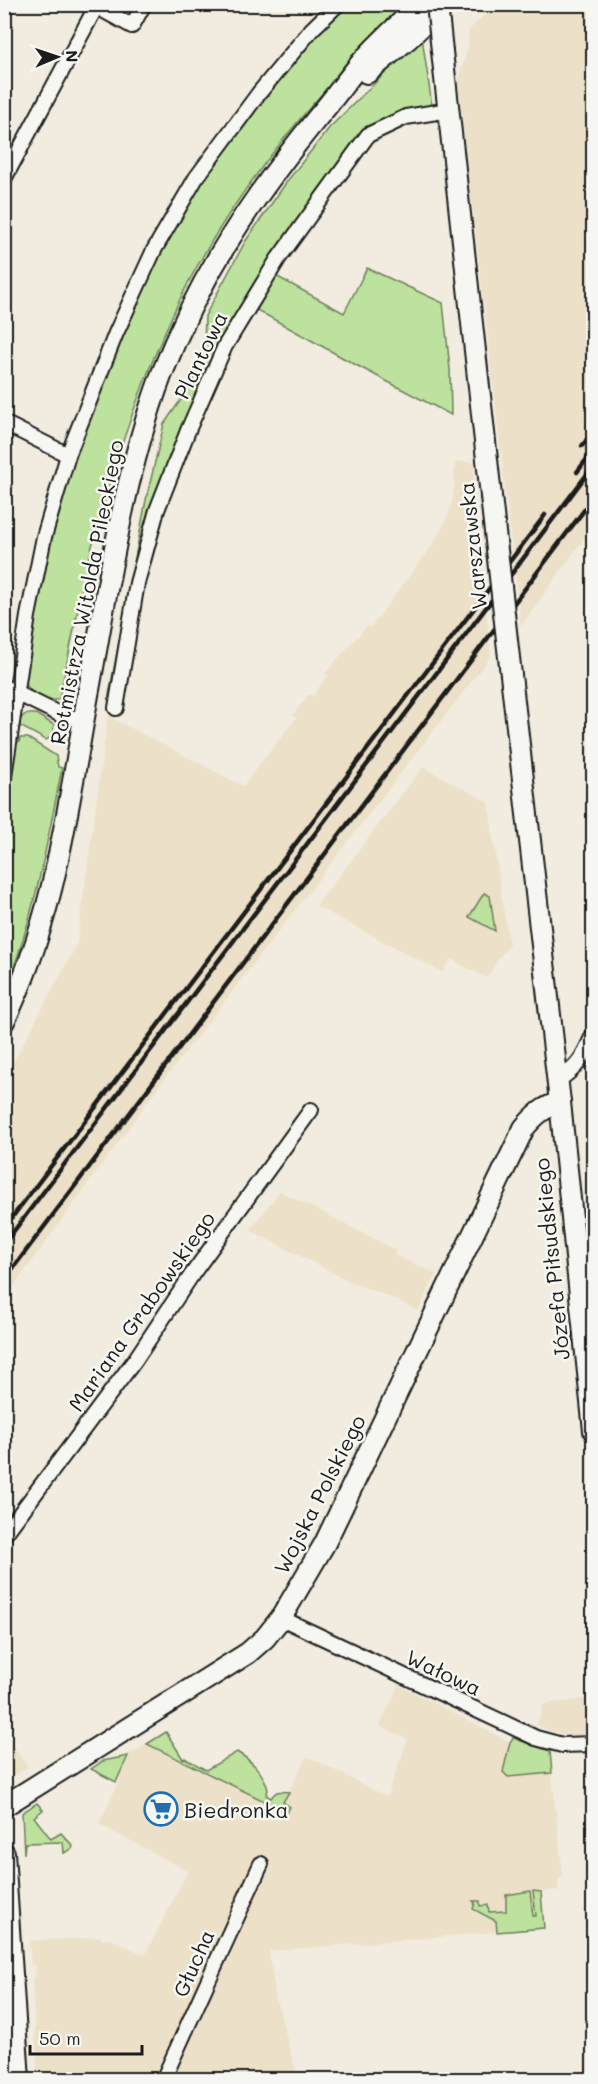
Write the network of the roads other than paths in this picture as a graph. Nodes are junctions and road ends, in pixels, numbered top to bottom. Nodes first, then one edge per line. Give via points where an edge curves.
1 (144, 4) edge
2 (338, 4) edge
3 (420, 4) edge
4 (437, 4) edge
5 (444, 4) edge
6 (94, 6) edge
7 (328, 105) junction
8 (449, 110) junction
9 (4, 179) edge
10 (4, 423) edge
11 (68, 455) junction
12 (10, 690) edge
13 (116, 708) dead end
14 (84, 721) junction
15 (4, 776) edge
16 (4, 1021) edge
17 (594, 1033) edge
18 (557, 1081) junction
19 (560, 1102) junction
20 (311, 1110) dead end
21 (592, 1407) edge
22 (594, 1431) edge
23 (4, 1534) edge
24 (281, 1618) junction
25 (594, 1744) edge
26 (4, 1806) edge
27 (4, 1853) edge
28 (261, 1864) dead end
29 (9, 1988) edge
30 (19, 2079) edge
31 (163, 2079) edge

1 - 6 street via 132,26
2 - 11 street via 259,93 196,178 154,250
3 - 7 main road, Rotmistrza Witolda Pileckiego via 362,62
4 - 8 main road, Warszawska, bridge
5 - 7 main road, Rotmistrza Witolda Pileckiego
6 - 9 street
7 - 14 main road, Rotmistrza Witolda Pileckiego via 238,225 195,300 165,368 127,492
8 - 13 street, Plantowa via 406,117 368,135 278,259 225,346 157,510 137,583
8 - 18 main road, Warszawska, bridge
10 - 11 street
11 - 12 street via 44,537
12 - 14 street via 59,714
12 - 15 street
14 - 16 main road, Rotmistrza Witolda Pileckiego via 40,932
17 - 18 street via 574,1070
18 - 19 main road, Józefa Piłsudskiego
19 - 21 main road, Józefa Piłsudskiego
19 - 24 main road, Wojska Polskiego via 535,1114 524,1128 325,1543
20 - 23 street, Mariana Grabowskiego via 135,1360
21 - 22 main road, Józefa Piłsudskiego
24 - 25 street, Wałowa via 536,1738 562,1745
24 - 26 main road, Wojska Polskiego via 248,1653
27 - 29 main road
28 - 31 street, Głucha
29 - 30 main road

